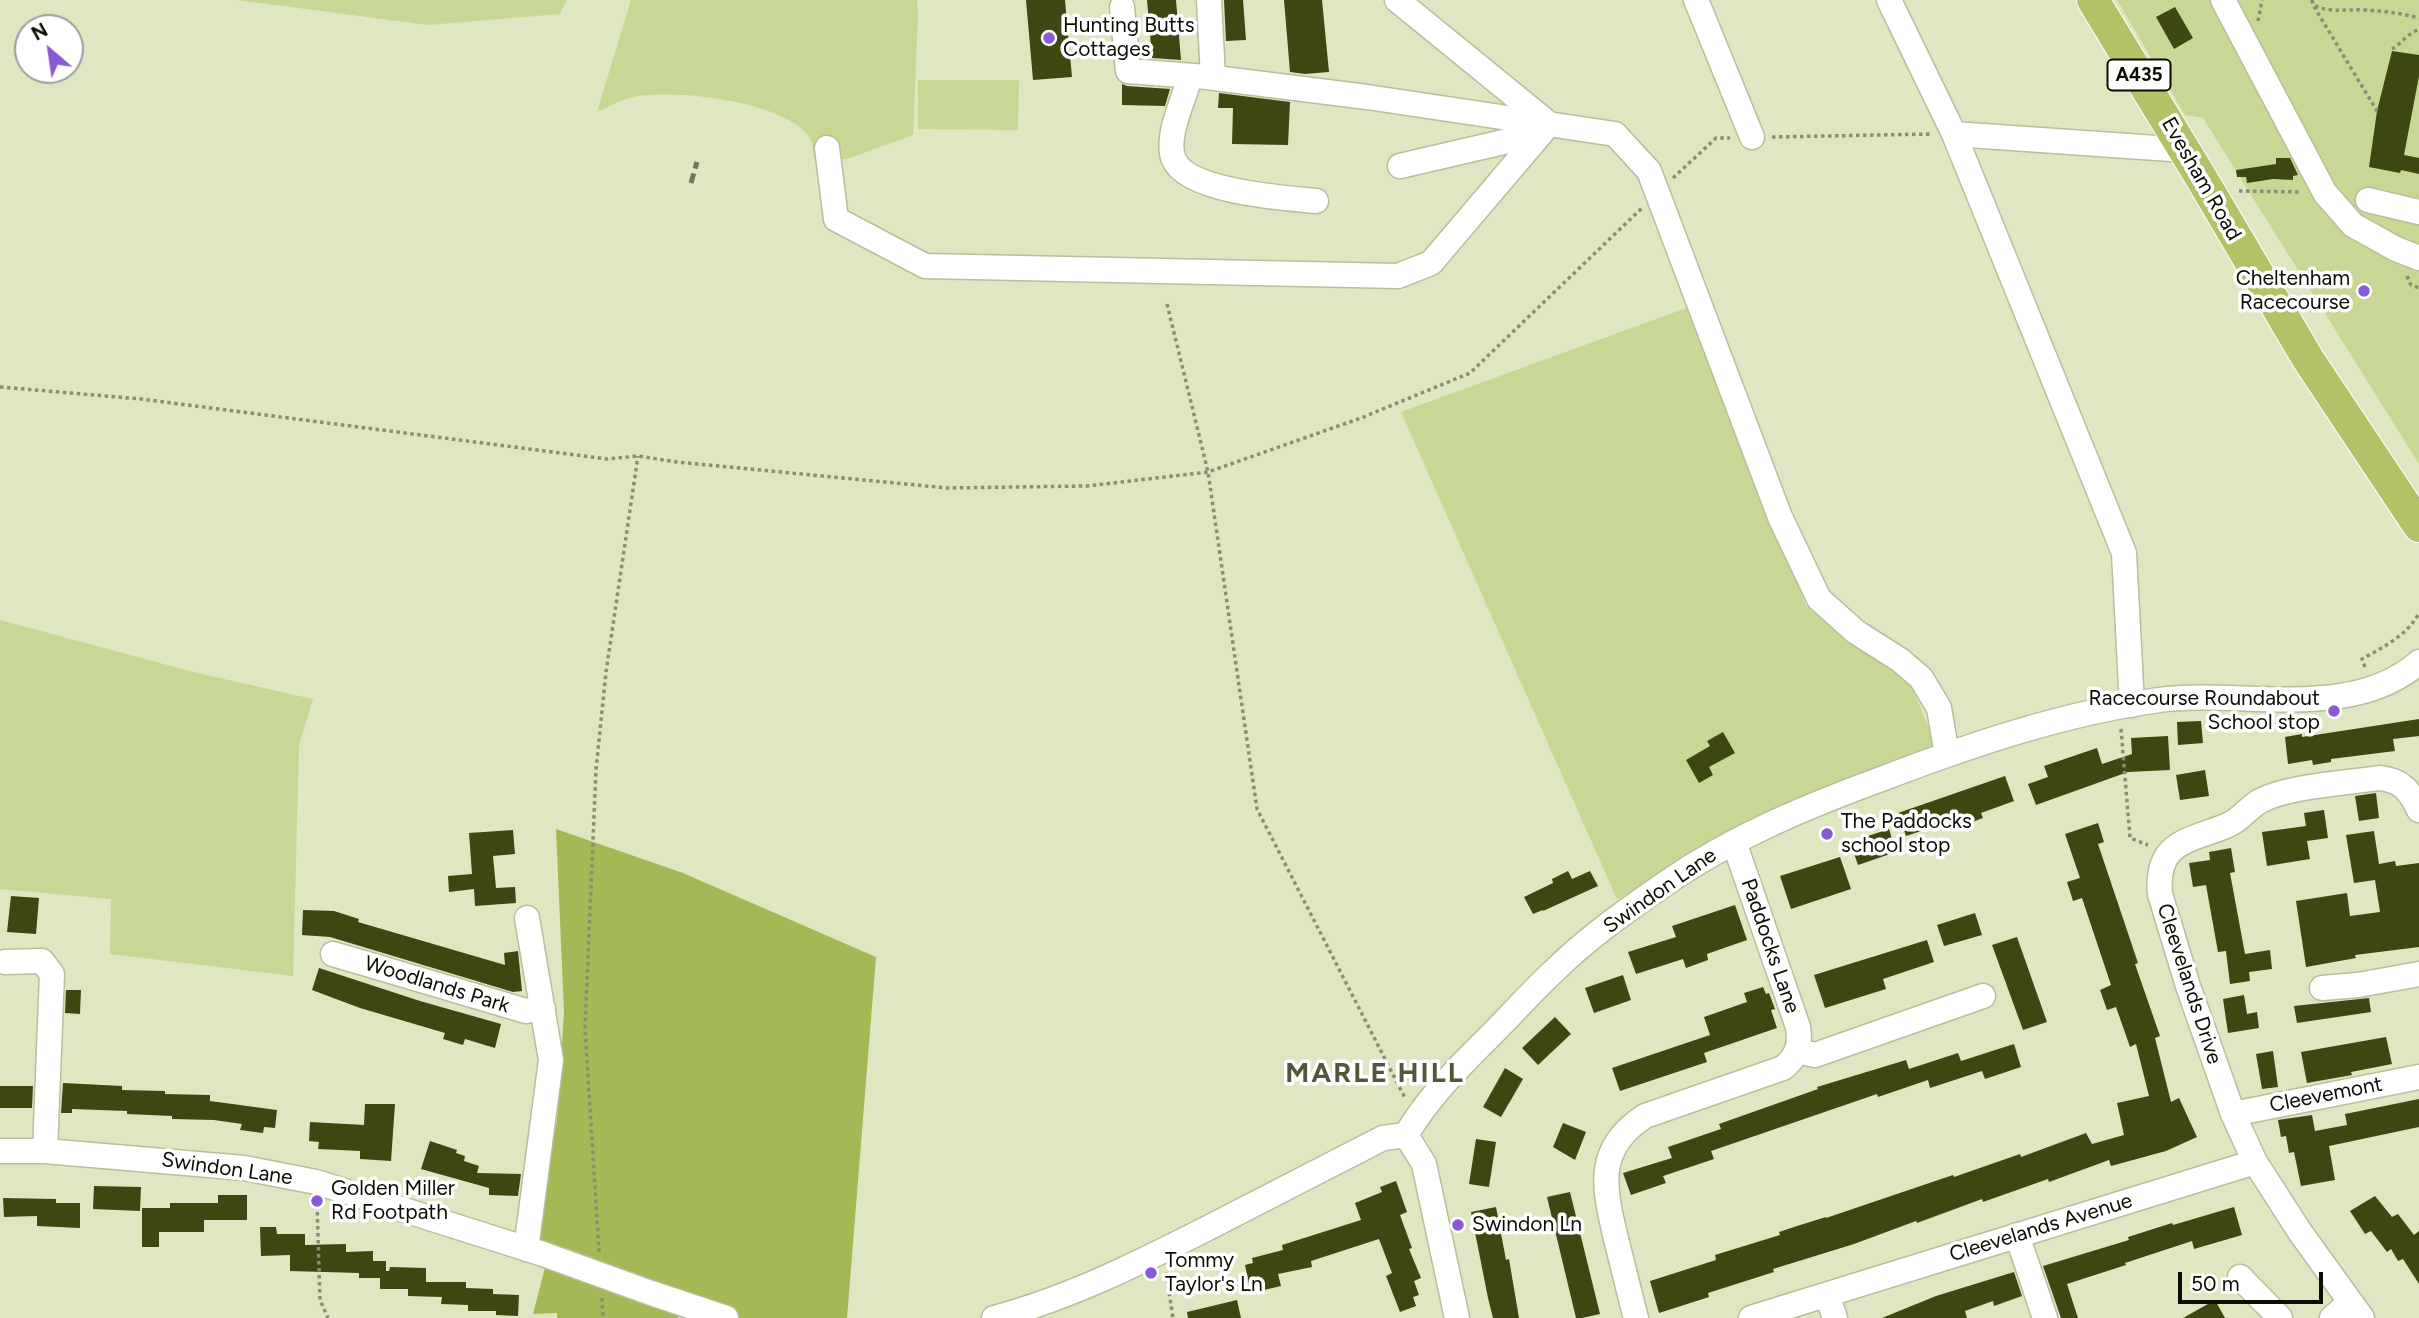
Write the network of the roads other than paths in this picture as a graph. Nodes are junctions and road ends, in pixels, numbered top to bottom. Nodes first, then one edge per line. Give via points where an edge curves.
1 (1209, 0) edge
2 (1397, 0) edge
3 (1696, 0) edge
4 (1889, 0) edge
5 (2093, 0) edge
6 (2224, 0) edge
7 (2245, 0) edge
8 (1122, 7) dead end
9 (2249, 24) junction
10 (1202, 77) junction
11 (1549, 124) junction
12 (1954, 134) junction
13 (1752, 137) road end
14 (827, 148) dead end
15 (2185, 150) junction
16 (1400, 166) dead end
17 (2368, 200) dead end
18 (1316, 201) dead end
19 (2419, 212) edge
20 (2414, 256) edge
21 (2410, 504) edge
22 (2419, 526) edge
23 (2419, 662) edge
24 (2125, 706) junction
25 (1947, 755) junction
26 (2419, 810) edge
27 (1734, 842) junction
28 (527, 918) dead end
29 (333, 954) dead end
30 (5, 962) dead end
31 (2419, 974) edge
32 (2322, 988) dead end
33 (1983, 996) dead end
34 (543, 1008) junction
35 (1797, 1051) junction
36 (2419, 1077) edge
37 (2233, 1114) junction
38 (1411, 1127) junction
39 (0, 1151) edge
40 (45, 1151) junction
41 (2255, 1162) junction
42 (2017, 1235) junction
43 (534, 1252) junction
44 (2240, 1277) dead end
45 (1831, 1307) edge
46 (2348, 1313) edge
47 (726, 1318) edge
48 (994, 1318) edge
49 (1457, 1318) edge
50 (1636, 1318) edge
51 (1751, 1318) edge
52 (2045, 1318) edge
53 (2280, 1318) edge

1 - 10 street
2 - 11 street
3 - 13 street
4 - 12 street
5 - 15 main road, Evesham Road / A435
6 - 9 street
7 - 9 street
8 - 10 street via 1128,71
9 - 20 street via 2325,193 2353,225
10 - 11 street
10 - 18 street via 1175,122 1174,160 1205,184
11 - 14 street via 1431,263 1398,276 925,267 836,219
11 - 16 street via 1525,137
11 - 25 street via 1615,134 1649,171 1780,517 1819,598 1856,632 1921,678 1939,708
12 - 15 street
12 - 24 street via 2124,553
15 - 21 main road, Evesham Road / A435 via 2308,359
17 - 19 street
21 - 22 main road, A435
23 - 24 street, Swindon Lane via 2381,685 2350,694 2291,699 2189,697
24 - 25 street, Swindon Lane via 2075,716
25 - 27 street, Swindon Lane via 1861,786
26 - 37 street, Cleevelands Drive via 2412,793 2389,779 2281,793 2260,800 2230,825 2185,840 2169,853 2160,873 2160,894
27 - 35 street, Paddocks Lane via 1798,1027
27 - 38 street, Swindon Lane via 1669,881 1556,969 1436,1091
28 - 34 street
29 - 34 street, Woodlands Park via 526,1011
30 - 40 street via 42,961 51,974
31 - 32 street
33 - 35 street via 1815,1055
34 - 43 street via 551,1060
35 - 50 street via 1783,1068 1645,1116 1616,1142 1606,1168 1606,1196
36 - 37 street, Cleevemont
37 - 41 street, Cleevelands Drive
38 - 48 street via 1075,1292
38 - 49 street via 1424,1164
39 - 40 street, Swindon Lane
40 - 43 street, Swindon Lane via 244,1168 317,1182
41 - 42 street, Cleevelands Avenue
41 - 46 street, Cleevelands Drive
42 - 45 street, Cleevelands Avenue
42 - 52 street
43 - 47 street, Swindon Lane, bridge
44 - 53 street
45 - 51 street, Cleevelands Avenue

